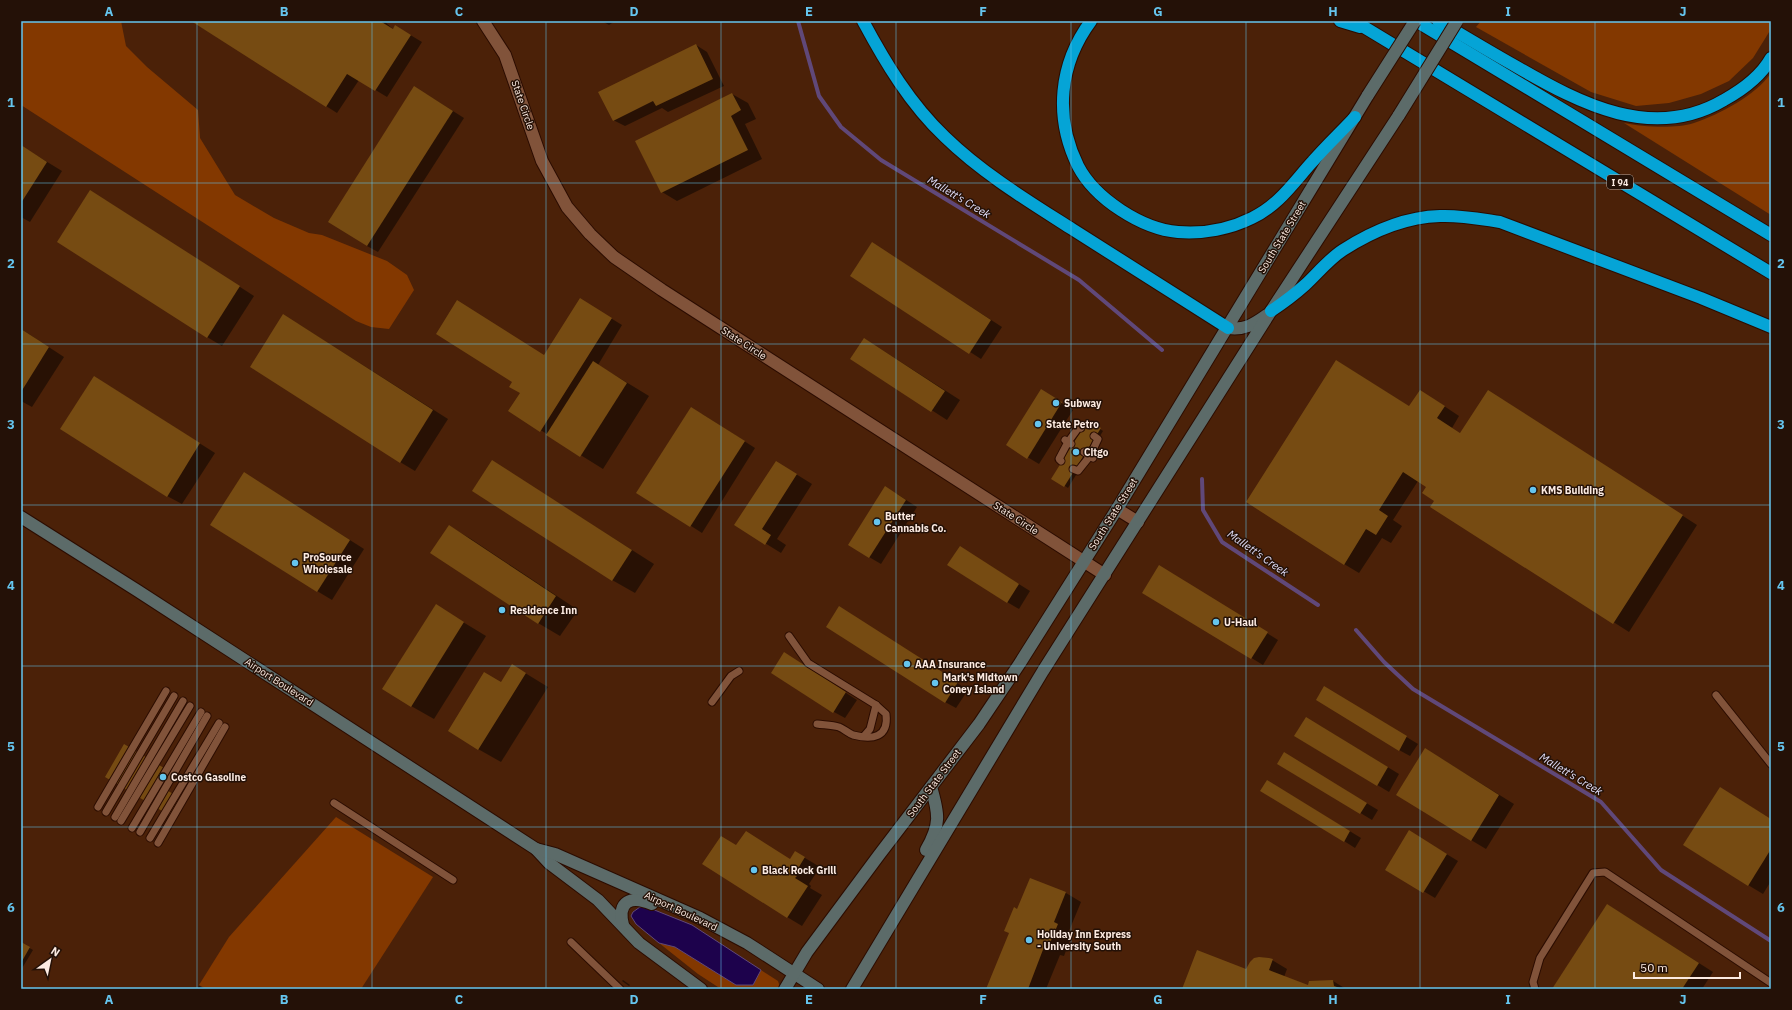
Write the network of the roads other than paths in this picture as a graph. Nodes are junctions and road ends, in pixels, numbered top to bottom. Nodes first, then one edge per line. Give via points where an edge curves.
1 (483, 21) edge
2 (863, 21) edge
3 (1091, 21) edge
4 (1340, 21) edge
5 (1354, 21) edge
6 (1415, 21) edge
7 (1438, 21) edge
8 (1458, 21) edge
9 (1370, 30) junction
10 (1771, 58) edge
11 (1355, 117) junction
12 (1771, 235) edge
13 (1771, 273) edge
14 (1271, 311) junction
15 (1771, 327) edge
16 (1228, 328) junction
17 (1081, 428) dead end
18 (1094, 436) dead end
19 (1061, 461) dead end
20 (1073, 469) dead end
21 (1117, 509) junction
22 (21, 518) edge
23 (1138, 522) junction
24 (1083, 561) junction
25 (1105, 575) junction
26 (789, 636) dead end
27 (739, 671) dead end
28 (166, 691) dead end
29 (1716, 695) dead end
30 (174, 696) dead end
31 (183, 701) dead end
32 (712, 702) dead end
33 (876, 705) junction
34 (190, 706) dead end
35 (817, 724) dead end
36 (864, 736) junction
37 (1771, 764) edge
38 (931, 787) junction
39 (334, 803) dead end
40 (98, 807) dead end
41 (106, 812) dead end
42 (132, 828) dead end
43 (140, 832) dead end
44 (150, 838) dead end
45 (158, 843) dead end
46 (536, 848) junction
47 (453, 880) dead end
48 (700, 918) junction
49 (623, 925) junction
50 (571, 942) dead end
51 (880, 942) junction
52 (794, 974) junction
53 (1771, 983) edge
54 (620, 989) edge
55 (700, 989) edge
56 (785, 989) edge
57 (818, 989) edge
58 (852, 989) edge
59 (1535, 989) edge

1 - 24 street, State Circle via 505,55 542,161 554,184 568,207 590,234 614,257
2 - 16 highway via 882,56 916,106 944,137 982,169
3 - 11 highway via 1080,37 1067,66 1063,91 1068,140 1079,167 1094,188 1116,208 1148,224 1177,232 1206,232 1252,218 1292,188 1312,162
4 - 9 highway
5 - 9 highway, I 94
6 - 11 main road, South State Street, bridge
6 - 12 highway
7 - 10 highway via 1548,85 1596,107 1648,118 1670,118 1714,106 1753,80
8 - 14 main road, bridge
9 - 13 highway, I 94
11 - 16 main road, South State Street
14 - 15 highway via 1303,287 1342,251 1383,229 1439,216 1472,217 1500,222
14 - 16 main road via 1256,323 1240,330
14 - 23 main road
16 - 21 main road, South State Street
17 - 19 lane via 1079,427 1068,442 1059,459
18 - 20 lane via 1098,439 1089,455 1078,471
21 - 23 street
21 - 24 main road, South State Street
22 - 46 main road, Airport Boulevard
23 - 25 main road
24 - 25 street, State Circle
24 - 38 main road, South State Street via 1008,681
25 - 51 main road via 1043,671
26 - 33 lane via 808,663
27 - 32 lane via 731,676
28 - 40 lane
29 - 37 lane
30 - 41 lane
31 - 34 lane via 118,819
33 - 36 lane via 870,729
33 - 36 lane via 886,714 887,724 883,732 875,737
35 - 36 lane via 839,727 851,734
38 - 51 main road via 939,816 932,840 906,886
38 - 52 main road, South State Street via 812,946
39 - 47 lane
42 - 43 lane via 204,714
44 - 45 lane via 222,725
46 - 48 main road, Airport Boulevard
46 - 49 main road, Airport Boulevard via 549,863 598,900
48 - 49 main road via 681,917 642,900 633,899 625,904 621,911
48 - 52 main road, Airport Boulevard via 747,943
49 - 55 main road, Airport Boulevard via 639,943
50 - 54 lane
51 - 58 main road
52 - 56 main road, South State Street
52 - 57 main road, Airport Boulevard
53 - 59 lane via 1605,872 1593,873 1540,958 1533,982

